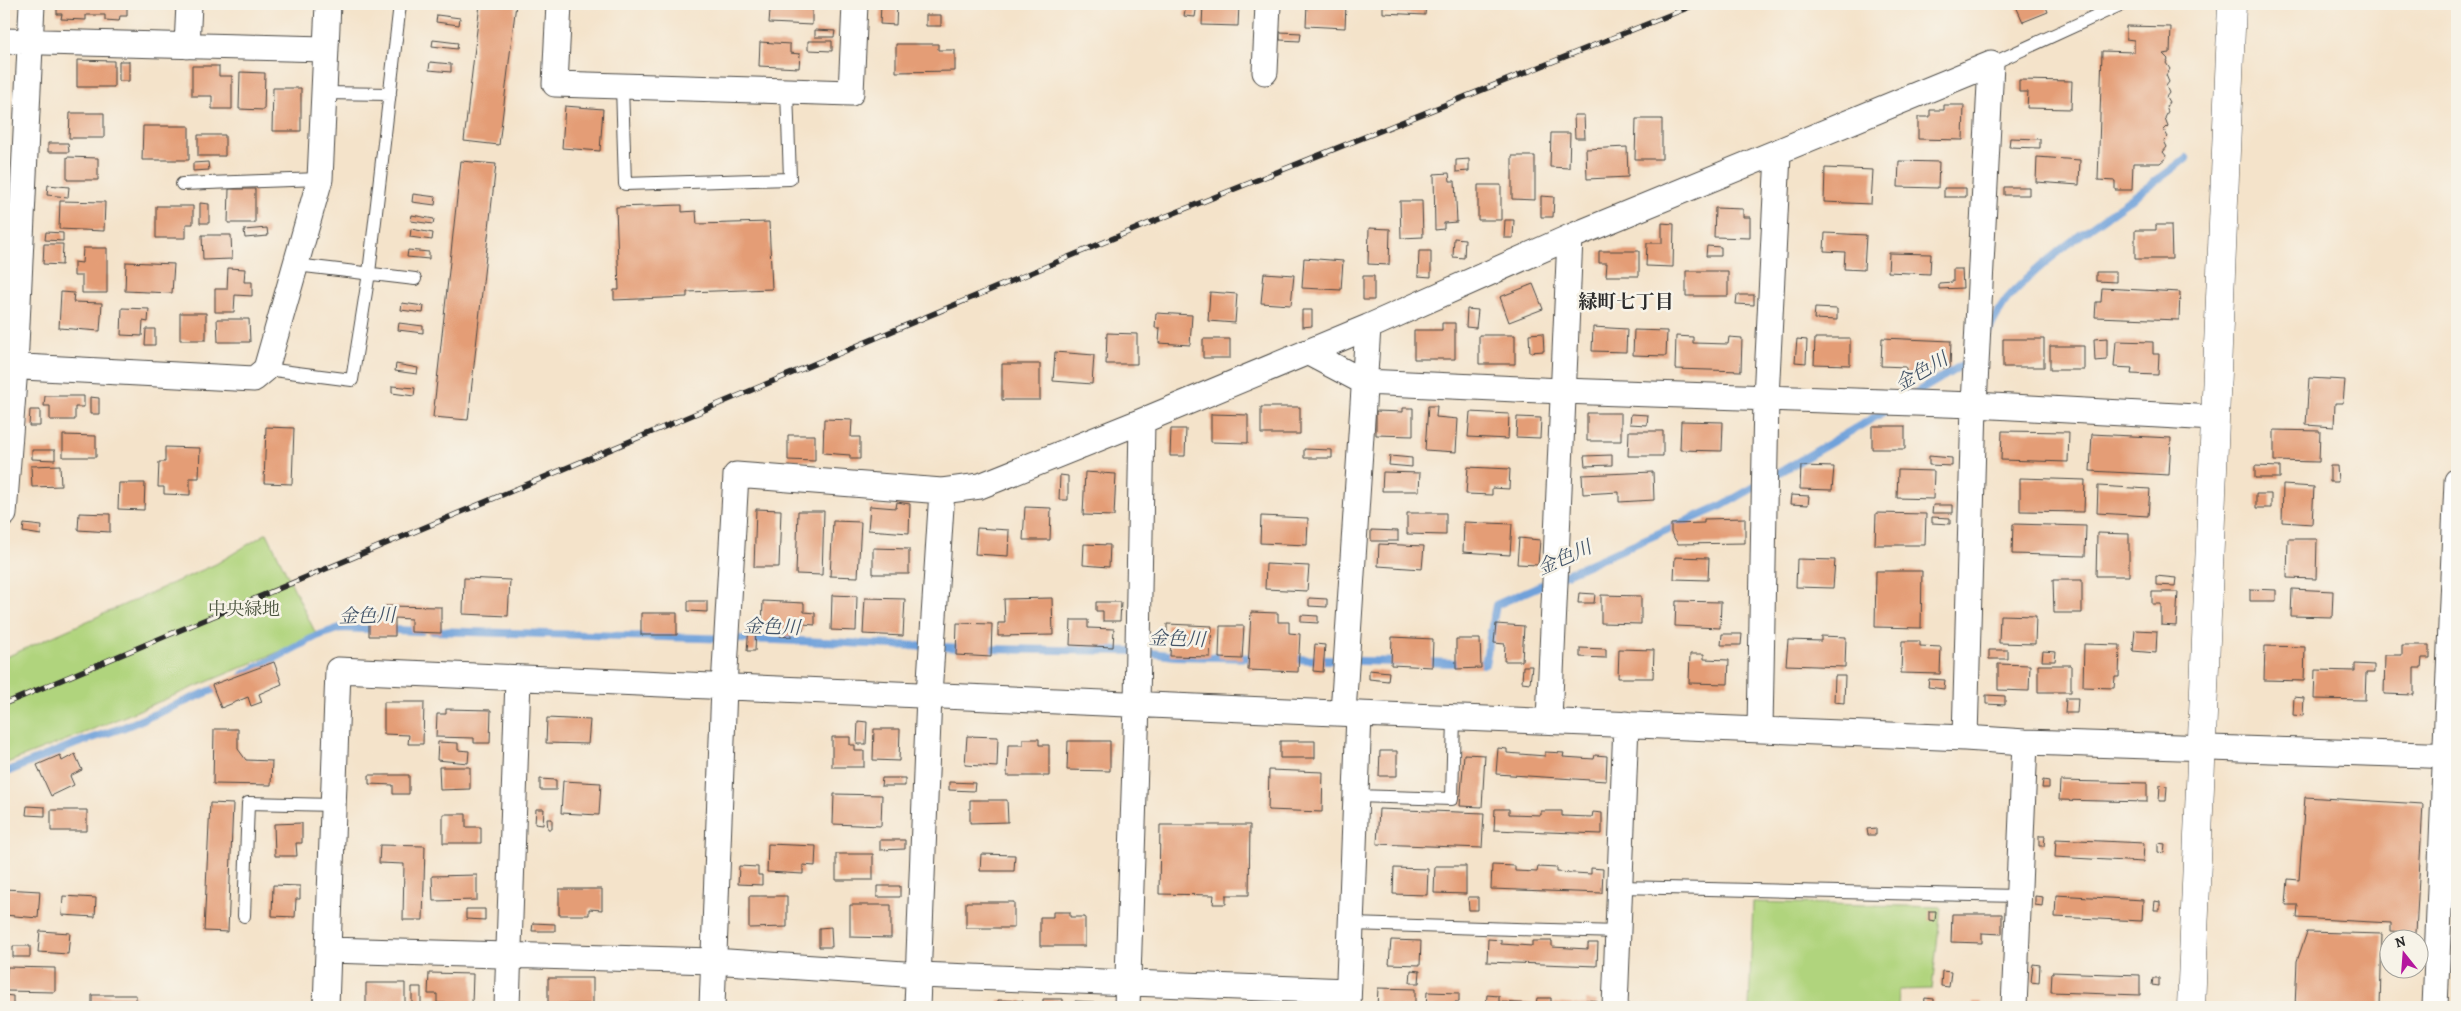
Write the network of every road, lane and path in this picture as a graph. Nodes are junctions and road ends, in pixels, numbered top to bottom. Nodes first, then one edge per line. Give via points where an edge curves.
1 (32, 4) edge
2 (190, 4) edge
3 (328, 4) edge
4 (400, 4) edge
5 (559, 4) edge
6 (855, 4) edge
7 (1268, 4) edge
8 (2122, 4) edge
9 (2232, 4) edge
10 (4, 41) edge
11 (30, 42) junction
12 (187, 46) junction
13 (325, 49) junction
14 (1991, 64) junction
15 (1265, 72) dead end
16 (622, 86) junction
17 (787, 92) junction
18 (323, 94) junction
19 (390, 94) junction
20 (1778, 154) junction
21 (320, 179) junction
22 (182, 184) dead end
23 (1570, 237) junction
24 (296, 266) junction
25 (369, 273) junction
26 (415, 279) dead end
27 (1368, 327) junction
28 (1307, 352) junction
29 (9, 367) edge
30 (266, 369) junction
31 (1364, 382) junction
32 (1562, 391) junction
33 (1766, 398) junction
34 (1974, 405) junction
35 (2214, 418) junction
36 (1142, 421) junction
37 (6, 457) edge
38 (2457, 481) edge
39 (942, 490) junction
40 (4, 514) edge
41 (518, 679) junction
42 (724, 687) junction
43 (929, 695) junction
44 (1137, 704) junction
45 (1351, 714) junction
46 (1454, 717) junction
47 (1549, 720) junction
48 (1626, 724) junction
49 (1760, 729) junction
50 (1965, 738) junction
51 (2025, 742) junction
52 (2203, 748) junction
53 (2451, 756) edge
54 (1356, 796) junction
55 (334, 805) junction
56 (1620, 887) junction
57 (2018, 896) junction
58 (244, 916) dead end
59 (1351, 924) junction
60 (1618, 932) junction
61 (328, 950) junction
62 (509, 957) junction
63 (714, 961) junction
64 (918, 975) junction
65 (1128, 995) edge
66 (1348, 999) edge
67 (326, 1007) edge
68 (507, 1007) edge
69 (712, 1007) edge
70 (917, 1007) edge
71 (1615, 1007) edge
72 (2014, 1007) edge
73 (2191, 1007) edge
74 (2435, 1007) edge

1 - 11 street
2 - 12 street
3 - 13 street
4 - 19 lane
5 - 16 street via 555,84
6 - 17 street via 851,93
7 - 15 street
8 - 14 lane
9 - 35 street
10 - 11 street
11 - 12 street
11 - 29 street
12 - 13 street
13 - 18 street
14 - 20 street
14 - 34 street
16 - 17 street
16 - 17 lane via 625,184 790,180
18 - 19 lane
18 - 21 street
19 - 25 lane
20 - 23 street
20 - 33 street
21 - 22 lane
21 - 24 street
23 - 27 street
23 - 32 street
24 - 25 lane
24 - 30 street
25 - 26 lane
25 - 30 lane via 352,380
27 - 28 street
27 - 31 street
28 - 31 street
28 - 36 street
29 - 30 street via 254,379
29 - 37 street
31 - 32 street
31 - 45 street
32 - 33 street
32 - 47 street
33 - 34 street
33 - 49 street
34 - 35 street
34 - 50 street
35 - 52 street
36 - 39 street via 980,486
36 - 44 street
37 - 40 street
38 - 53 street
39 - 42 street via 736,475
39 - 43 street
41 - 42 street
41 - 55 street via 338,670
41 - 62 street
42 - 43 street
42 - 63 street
43 - 44 street
43 - 64 street
44 - 45 street
44 - 65 street
45 - 46 street
45 - 54 street
46 - 47 street
46 - 54 lane via 1452,799
47 - 48 street
48 - 49 street
48 - 56 street
49 - 50 street
50 - 51 street
51 - 52 street
51 - 57 street
52 - 53 street
52 - 73 street
53 - 74 street
54 - 59 street
55 - 58 lane via 248,803
55 - 61 street
56 - 57 lane
56 - 60 street
57 - 72 street
59 - 60 lane
59 - 66 street
60 - 71 street
61 - 62 street
61 - 67 street
62 - 63 street
62 - 68 street
63 - 64 street
63 - 69 street
64 - 65 street
64 - 70 street
65 - 66 street

